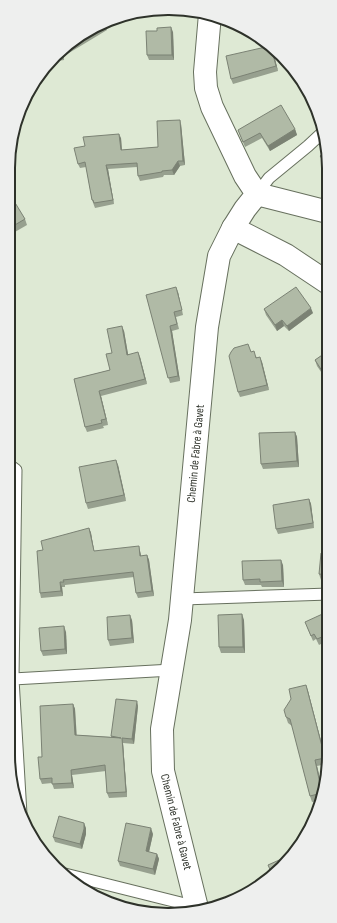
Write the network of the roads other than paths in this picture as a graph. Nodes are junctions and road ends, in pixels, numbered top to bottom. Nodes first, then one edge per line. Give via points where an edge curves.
1 (209, 20) edge
2 (318, 136) edge
3 (257, 194) junction
4 (322, 210) edge
5 (233, 228) junction
6 (322, 278) edge
7 (15, 469) edge
8 (15, 540) edge
9 (322, 594) edge
10 (183, 599) junction
11 (172, 670) junction
12 (15, 679) edge
13 (15, 713) edge
14 (20, 793) edge
15 (77, 877) edge
16 (196, 905) edge
17 (187, 907) edge

1 - 3 street via 206,88 212,108 245,176
2 - 3 lane via 269,178
3 - 4 street
3 - 5 street, Chemin de Fabre à Gavet
5 - 6 street
5 - 10 street, Chemin de Fabre à Gavet via 219,256 207,327
7 - 8 lane
9 - 10 lane
10 - 11 street, Chemin de Fabre à Gavet
11 - 12 lane
11 - 16 street, Chemin de Fabre à Gavet via 162,729 163,771
13 - 14 lane
15 - 17 lane

